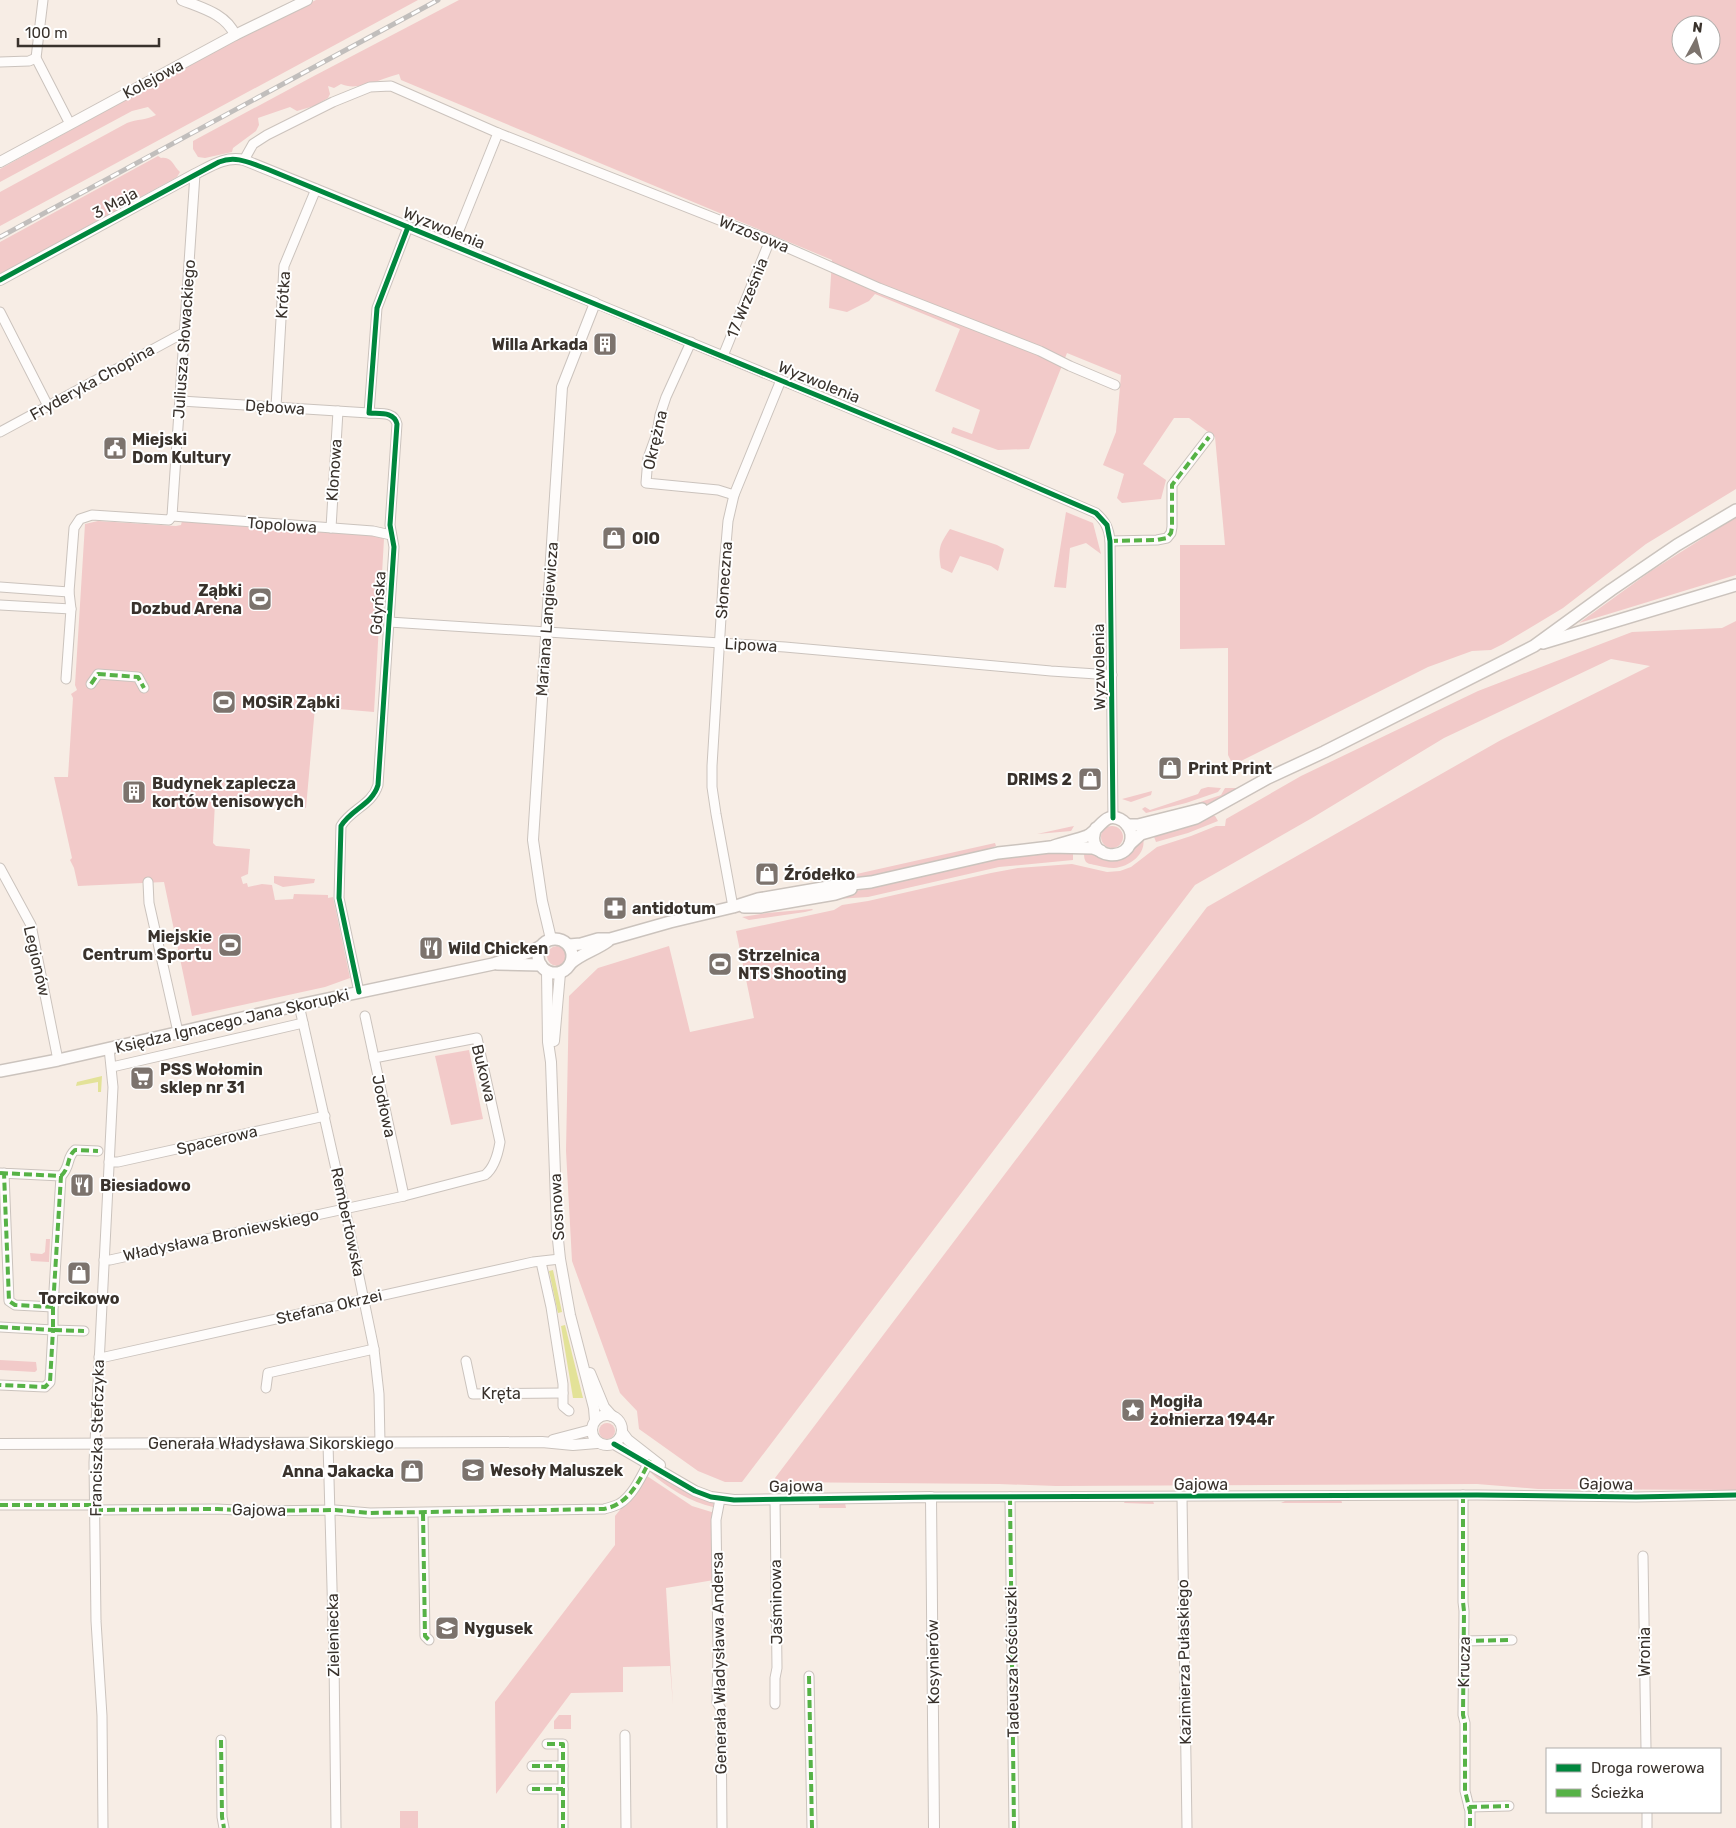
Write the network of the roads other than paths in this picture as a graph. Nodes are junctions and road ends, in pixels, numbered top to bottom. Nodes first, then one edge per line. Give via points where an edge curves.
1 (43, 0) edge
2 (182, 0) edge
3 (307, 0) edge
4 (236, 35) junction
5 (36, 58) junction
6 (0, 62) edge
7 (70, 124) junction
8 (498, 133) junction
9 (244, 160) junction
10 (0, 162) edge
11 (195, 174) junction
12 (316, 189) junction
13 (408, 227) junction
14 (770, 240) junction
15 (453, 246) junction
16 (0, 280) edge
17 (594, 303) junction
18 (0, 312) edge
19 (185, 332) junction
20 (691, 342) junction
21 (723, 356) junction
22 (781, 380) junction
23 (1115, 384) dead end
24 (181, 401) junction
25 (48, 406) junction
26 (276, 407) junction
27 (338, 411) junction
28 (369, 413) junction
29 (0, 432) edge
30 (1209, 437) dead end
31 (734, 495) junction
32 (1736, 510) edge
33 (172, 516) junction
34 (331, 528) junction
35 (391, 534) junction
36 (1110, 541) junction
37 (1736, 585) edge
38 (0, 587) edge
39 (69, 592) junction
40 (0, 604) edge
41 (71, 609) junction
42 (389, 622) junction
43 (546, 632) junction
44 (720, 644) junction
45 (1534, 646) junction
46 (1112, 674) junction
47 (66, 679) dead end
48 (91, 684) dead end
49 (144, 688) dead end
50 (1216, 806) junction
51 (1113, 818) junction
52 (1126, 825) junction
53 (1096, 828) junction
54 (1130, 844) junction
55 (1050, 847) junction
56 (1101, 852) junction
57 (0, 868) edge
58 (148, 882) dead end
59 (733, 907) junction
60 (551, 938) junction
61 (610, 940) junction
62 (569, 944) junction
63 (541, 946) junction
64 (571, 963) junction
65 (493, 964) junction
66 (544, 968) junction
67 (560, 973) junction
68 (358, 992) junction
69 (299, 1005) junction
70 (365, 1016) dead end
71 (304, 1023) junction
72 (178, 1032) junction
73 (109, 1048) junction
74 (374, 1058) junction
75 (58, 1060) junction
76 (551, 1062) junction
77 (112, 1067) junction
78 (0, 1071) edge
79 (325, 1116) junction
80 (98, 1150) dead end
81 (499, 1150) joint
82 (108, 1162) junction
83 (2, 1173) edge
84 (61, 1176) junction
85 (404, 1196) junction
86 (345, 1208) junction
87 (560, 1259) junction
88 (104, 1260) junction
89 (541, 1262) junction
90 (364, 1300) junction
91 (53, 1307) junction
92 (0, 1327) edge
93 (53, 1330) junction
94 (84, 1332) dead end
95 (374, 1349) junction
96 (580, 1350) junction
97 (99, 1357) junction
98 (466, 1361) dead end
99 (0, 1385) edge
100 (266, 1388) dead end
101 (563, 1393) junction
102 (569, 1411) dead end
103 (612, 1416) junction
104 (593, 1425) junction
105 (622, 1432) junction
106 (380, 1442) junction
107 (542, 1442) junction
108 (328, 1443) junction
109 (597, 1443) junction
110 (0, 1444) edge
111 (95, 1444) junction
112 (614, 1444) junction
113 (649, 1461) junction
114 (1463, 1495) junction
115 (1736, 1495) edge
116 (931, 1497) junction
117 (1010, 1497) junction
118 (1182, 1497) junction
119 (720, 1499) junction
120 (774, 1499) junction
121 (0, 1505) edge
122 (94, 1508) junction
123 (330, 1510) junction
124 (423, 1513) junction
125 (1643, 1556) dead end
126 (429, 1640) dead end
127 (1512, 1640) dead end
128 (1464, 1641) junction
129 (809, 1676) dead end
130 (775, 1704) dead end
131 (625, 1735) dead end
132 (221, 1740) dead end
133 (547, 1744) dead end
134 (1646, 1748) edge
135 (532, 1766) dead end
136 (563, 1766) junction
137 (532, 1789) dead end
138 (563, 1789) junction
139 (1509, 1806) dead end
140 (1469, 1807) junction
141 (1647, 1813) edge
142 (103, 1828) edge
143 (224, 1828) edge
144 (336, 1828) edge
145 (563, 1828) edge
146 (626, 1828) edge
147 (722, 1828) edge
148 (812, 1828) edge
149 (934, 1828) edge
150 (1014, 1828) edge
151 (1187, 1828) edge
152 (1470, 1828) edge
153 (1647, 1828) edge

1 - 5 street
2 - 4 street via 220,17 232,26
3 - 4 street, Kolejowa
4 - 7 street, Kolejowa
5 - 6 street
5 - 7 street
7 - 10 street, Kolejowa
8 - 9 street, Wrzosowa via 391,86 370,87 267,135 253,144
8 - 14 street, Wrzosowa
8 - 15 street
9 - 11 street, 3 Maja via 224,160
9 - 12 street, Wyzwolenia
11 - 16 street, 3 Maja
11 - 19 street, Juliusza Słowackiego
12 - 13 street, Wyzwolenia
12 - 26 street, Krótka via 284,266
13 - 15 street, Wyzwolenia
13 - 28 street via 377,308
14 - 21 street, 17 Września
14 - 23 street, Wrzosowa
15 - 17 street, Wyzwolenia
17 - 20 street, Wyzwolenia
17 - 43 street, Mariana Langiewicza via 562,387
18 - 25 street
19 - 24 street, Juliusza Słowackiego
19 - 25 street, Fryderyka Chopina
20 - 21 street, Wyzwolenia
20 - 31 street, Okrężna via 660,415 648,458 646,483 718,490
21 - 22 street, Wyzwolenia
22 - 31 street, Słoneczna
22 - 36 street, Wyzwolenia via 1096,513 1107,525
24 - 26 street, Dębowa
24 - 33 street, Juliusza Słowackiego
25 - 29 street, Fryderyka Chopina
26 - 27 street, Dębowa
27 - 28 street, Dębowa
27 - 34 street, Klonowa
28 - 35 street, Gdyńska via 391,415 397,424
30 - 36 street via 1172,485 1172,527 1167,538
31 - 44 street, Słoneczna via 724,560
32 - 45 main road via 1677,545
33 - 34 street, Topolowa
33 - 39 street via 169,520 97,515 80,518 74,528
34 - 35 street, Topolowa
35 - 42 street, Gdyńska via 394,547
36 - 46 street, Wyzwolenia
37 - 45 main road
38 - 39 street
39 - 41 street
40 - 41 street
41 - 47 street
42 - 43 street, Lipowa
42 - 68 street, Gdyńska via 378,785 370,799 341,826 339,898
43 - 44 street, Lipowa
43 - 60 street, Mariana Langiewicza via 533,840
44 - 46 street, Lipowa
44 - 59 street, Słoneczna via 712,787
45 - 50 main road
46 - 51 street, Wyzwolenia
48 - 49 street via 98,674 138,677
50 - 52 main road
50 - 54 main road via 1187,821 1141,834
51 - 52 main road
51 - 53 main road
52 - 54 main road via 1131,834
53 - 55 main road via 1087,836
53 - 56 main road via 1094,842
54 - 56 main road via 1117,855
55 - 56 main road via 1089,848
55 - 59 main road via 990,855 871,882 835,894 760,907
57 - 75 street, Legionów via 31,925
58 - 72 street via 149,903
59 - 61 main road
60 - 62 main road
60 - 63 main road
61 - 62 main road
61 - 64 main road via 583,953
62 - 64 main road via 573,953
63 - 65 main road, Księdza Ignacego Jana Skorupki
63 - 66 main road via 538,956
64 - 67 main road
65 - 66 main road, Księdza Ignacego Jana Skorupki
65 - 68 main road, Księdza Ignacego Jana Skorupki
66 - 67 main road
66 - 76 street, Sosnowa
67 - 76 street, Sosnowa
68 - 69 main road, Księdza Ignacego Jana Skorupki
69 - 71 street, Rembertowska
69 - 72 main road, Księdza Ignacego Jana Skorupki
70 - 74 street, Jodłowa
71 - 77 street, Księdza Ignacego Jana Skorupki
71 - 79 street, Rembertowska
72 - 73 main road, Księdza Ignacego Jana Skorupki
73 - 75 main road, Księdza Ignacego Jana Skorupki
73 - 77 street, Franciszka Stefczyka
74 - 81 street, Bukowa via 477,1038 500,1142
74 - 85 street, Jodłowa
75 - 78 main road, Księdza Ignacego Jana Skorupki
76 - 87 street, Sosnowa
77 - 82 street, Franciszka Stefczyka
79 - 82 street, Spacerowa
79 - 86 street, Rembertowska
80 - 84 street via 75,1150
81 - 85 street, Władysława Broniewskiego via 485,1176
82 - 88 street, Franciszka Stefczyka
83 - 84 street
83 - 91 street via 10,1301 15,1305
84 - 91 street
85 - 86 street, Władysława Broniewskiego
86 - 88 street, Władysława Broniewskiego
86 - 90 street, Rembertowska
87 - 89 street, Stefana Okrzei
87 - 96 street, Sosnowa
88 - 97 street, Franciszka Stefczyka
89 - 90 street, Stefana Okrzei
89 - 101 street, Sosnowa
90 - 95 street, Rembertowska
90 - 97 street, Stefana Okrzei
91 - 93 street
92 - 93 street
93 - 94 street
93 - 99 street via 50,1382 45,1387
95 - 100 street via 268,1373
95 - 106 street, Rembertowska
96 - 103 street, Sosnowa via 604,1406
96 - 104 street, Sosnowa via 594,1408
97 - 111 street, Franciszka Stefczyka
98 - 101 street, Kręta via 473,1394
101 - 102 street, Sosnowa via 563,1406
103 - 104 street via 605,1415
103 - 105 street via 620,1422
104 - 107 street, Generała Władysława Sikorskiego via 569,1437
104 - 109 street via 593,1437
105 - 112 street
105 - 113 street, Gajowa
106 - 107 street, Generała Władysława Sikorskiego
106 - 108 street, Generała Władysława Sikorskiego
107 - 109 street, Generała Władysława Sikorskiego
108 - 111 street, Generała Władysława Sikorskiego
108 - 123 street, Zieleniecka
109 - 112 street via 604,1446
110 - 111 street, Generała Władysława Sikorskiego
111 - 122 street, Franciszka Stefczyka
112 - 113 street, Gajowa
113 - 119 street, Gajowa via 702,1494
113 - 124 street, Gajowa via 625,1498 604,1509
114 - 115 street, Gajowa
114 - 118 street, Gajowa
114 - 128 street, Krucza
116 - 117 street, Gajowa
116 - 120 street, Gajowa
116 - 149 street, Kosynierów
117 - 118 street, Gajowa
117 - 150 street, Tadeusza Kościuszki
118 - 151 street, Kazimierza Pułaskiego
119 - 120 street, Gajowa
119 - 147 street, Generała Władysława Andersa via 716,1520 717,1702 721,1709
120 - 130 street, Jaśminowa
121 - 122 street, Gajowa
122 - 123 street, Gajowa
122 - 142 street, Franciszka Stefczyka
123 - 124 street, Gajowa
123 - 144 street, Zieleniecka
124 - 126 street via 425,1636
125 - 134 street, Wronia
127 - 128 street
128 - 140 street, Krucza via 1465,1791
129 - 148 street
131 - 146 street
132 - 143 street
133 - 136 street via 563,1744
135 - 136 street
136 - 138 street
137 - 138 street
138 - 145 street
139 - 140 street
140 - 152 street, Krucza
141 - 153 street

